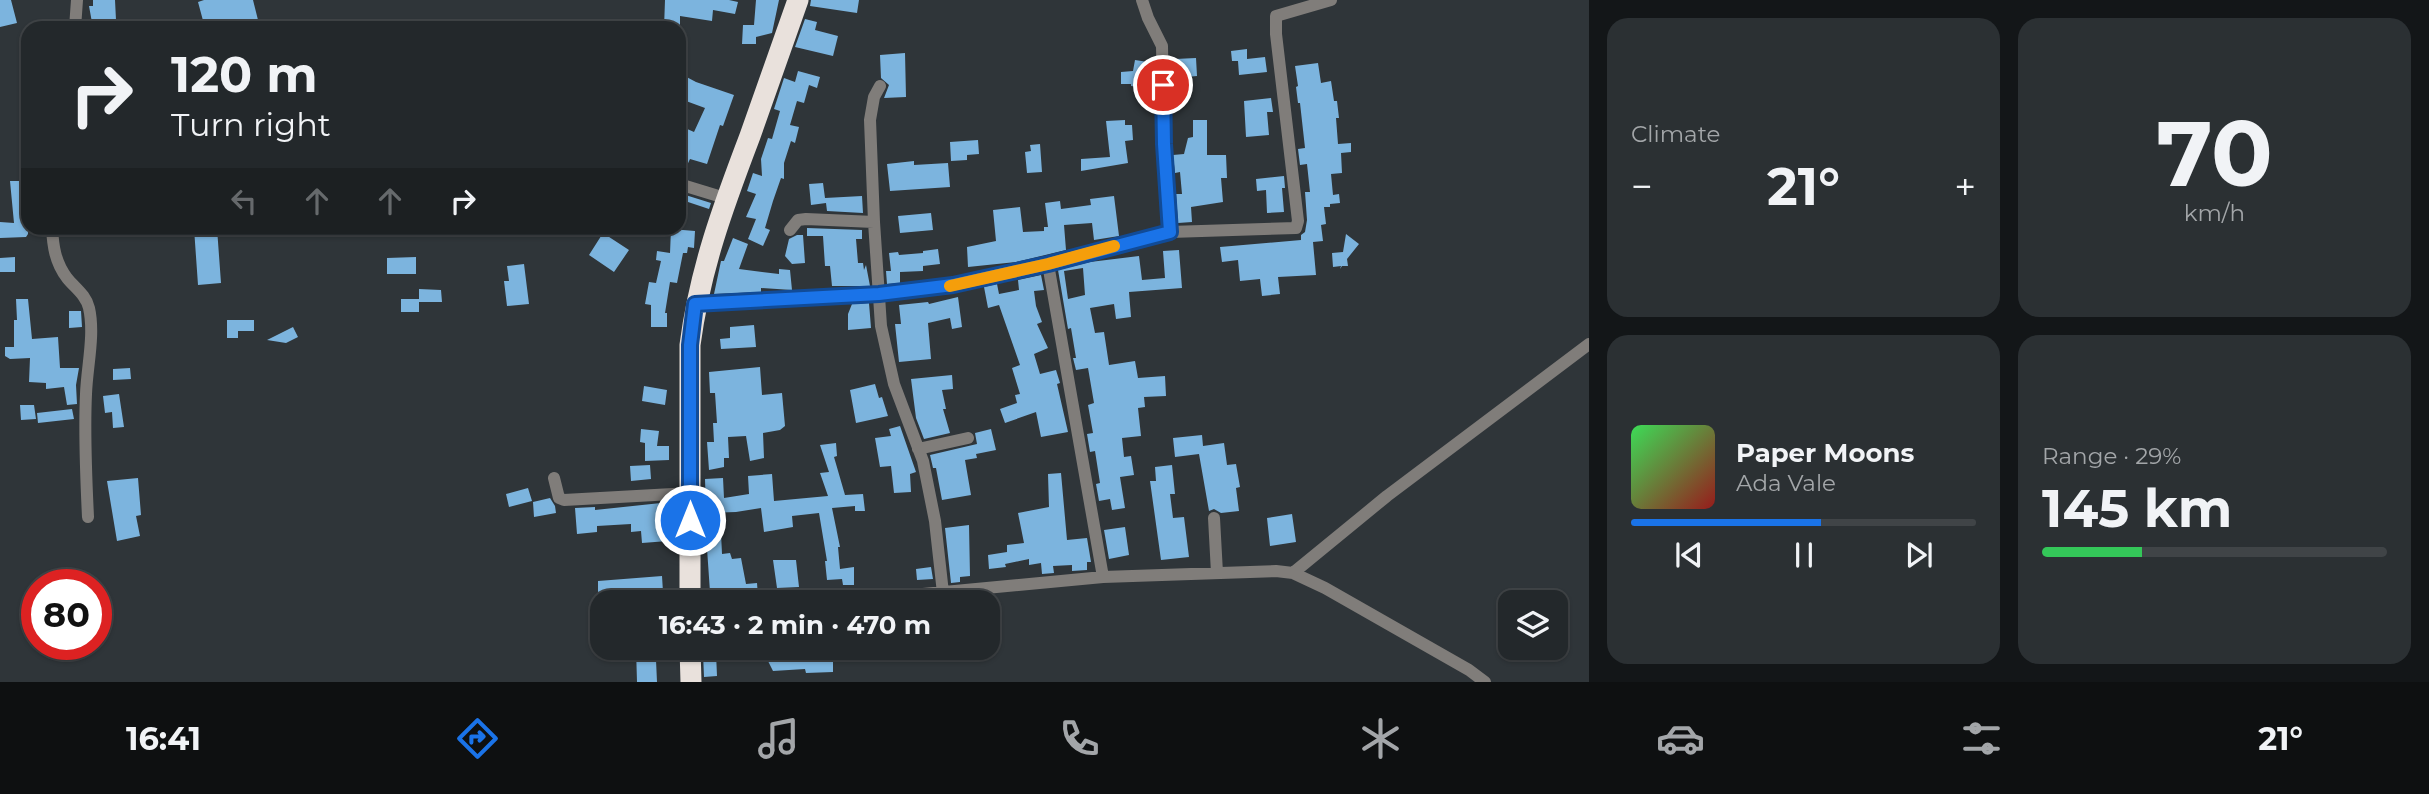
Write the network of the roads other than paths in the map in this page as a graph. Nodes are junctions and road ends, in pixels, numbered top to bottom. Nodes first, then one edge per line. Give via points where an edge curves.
1 (77, 0) edge
2 (798, 0) edge
3 (1142, 0) edge
4 (1331, 0) edge
5 (76, 21) edge
6 (880, 86) dead end
7 (686, 186) edge
8 (725, 198) junction
9 (874, 222) junction
10 (790, 230) dead end
11 (1170, 232) junction
12 (52, 235) edge
13 (1048, 264) junction
14 (879, 294) junction
15 (695, 304) junction
16 (1589, 344) edge
17 (968, 438) dead end
18 (919, 449) junction
19 (554, 478) dead end
20 (691, 493) junction
21 (89, 517) dead end
22 (1214, 518) dead end
23 (1217, 573) junction
24 (1293, 573) junction
25 (1103, 576) junction
26 (690, 590) edge
27 (943, 590) edge
28 (971, 590) edge
29 (690, 660) edge
30 (691, 682) edge
31 (1485, 682) edge

1 - 5 street
2 - 8 highway
3 - 11 street via 1162,46
4 - 11 street via 1276,16 1296,228
6 - 9 street via 870,120
7 - 8 street
8 - 15 highway
9 - 10 street via 806,219 798,220
9 - 14 street
11 - 13 street
12 - 21 street via 58,264 89,308
13 - 14 street via 953,285
13 - 25 street
14 - 15 street
14 - 18 street via 887,356
15 - 20 highway via 690,345
16 - 24 street
17 - 18 street
18 - 27 street
19 - 20 street via 559,498 564,500
20 - 26 highway
22 - 23 street
23 - 24 street
23 - 25 street
24 - 31 street
25 - 28 street
29 - 30 highway

